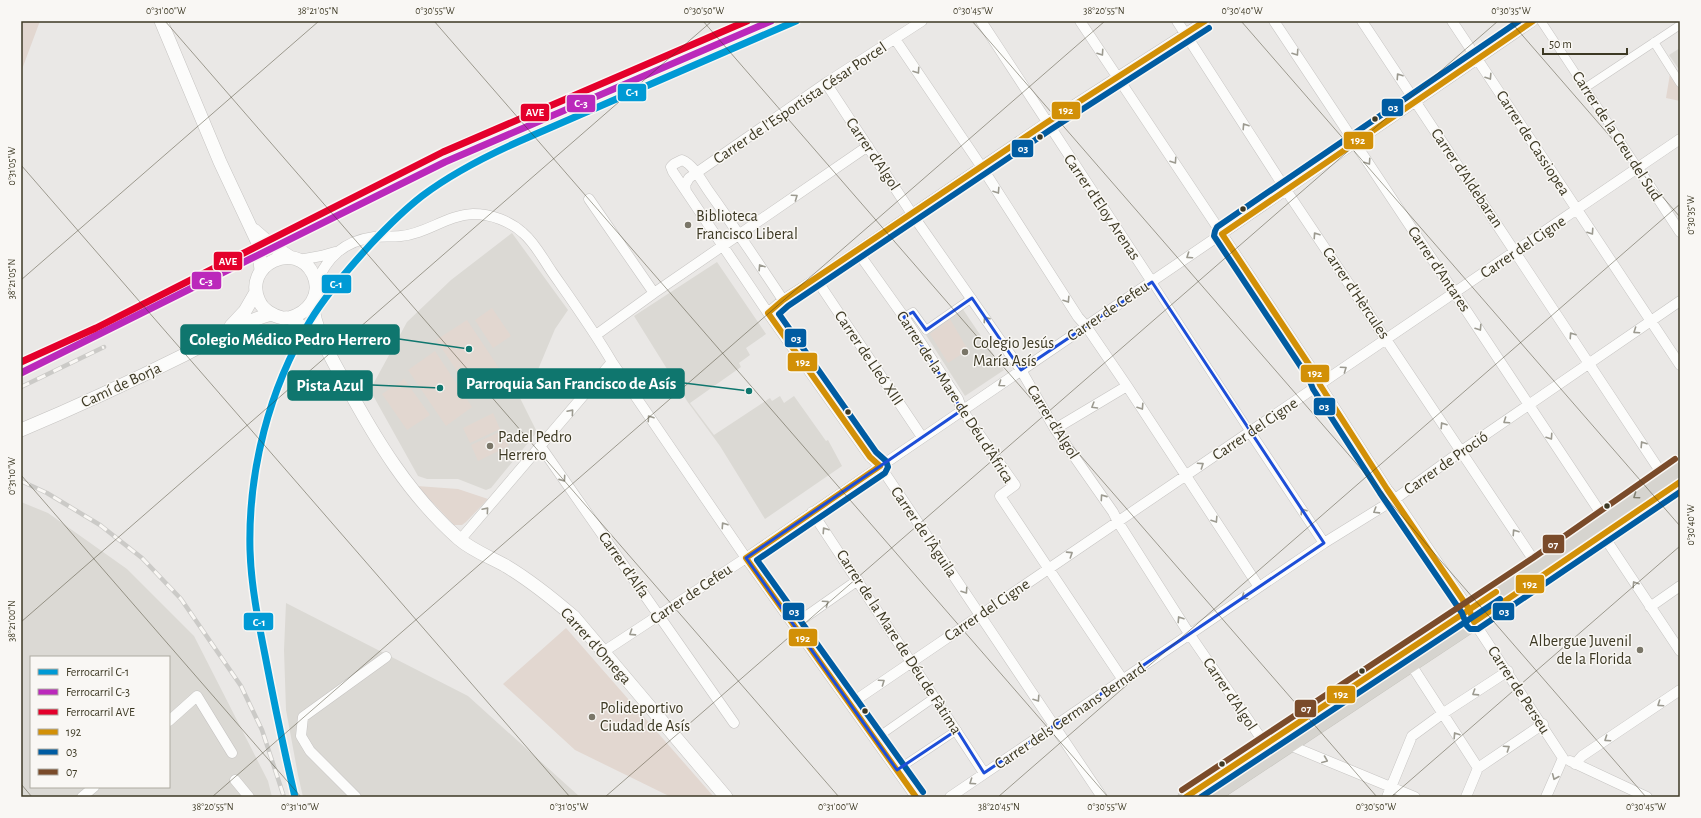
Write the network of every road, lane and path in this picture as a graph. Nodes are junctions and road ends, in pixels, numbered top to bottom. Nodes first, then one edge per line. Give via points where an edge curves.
1 (161, 21) edge
2 (922, 21) edge
3 (981, 21) edge
4 (1080, 21) edge
5 (1177, 21) edge
6 (1205, 21) edge
7 (1274, 21) edge
8 (1362, 21) edge
9 (1452, 21) edge
10 (1533, 21) edge
11 (1541, 21) edge
12 (1680, 25) edge
13 (1185, 34) junction
14 (895, 39) junction
15 (1654, 42) junction
16 (1478, 60) junction
17 (1118, 77) junction
18 (1680, 82) edge
19 (826, 83) junction
20 (1585, 88) junction
21 (1416, 101) junction
22 (1046, 123) junction
23 (1680, 140) edge
24 (1356, 143) junction
25 (868, 146) junction
26 (981, 166) junction
27 (1638, 168) junction
28 (696, 174) junction
29 (686, 190) junction
30 (1286, 190) junction
31 (589, 199) dead end
32 (1577, 210) junction
33 (912, 214) junction
34 (249, 224) junction
35 (1680, 232) edge
36 (1222, 234) junction
37 (740, 235) junction
38 (724, 246) junction
39 (340, 250) junction
40 (857, 251) junction
41 (1516, 251) junction
42 (294, 259) junction
43 (261, 270) junction
44 (816, 279) junction
45 (1152, 282) junction
46 (316, 284) junction
47 (256, 292) junction
48 (654, 293) junction
49 (1455, 293) junction
50 (972, 298) junction
51 (783, 300) junction
52 (1680, 301) edge
53 (312, 302) junction
54 (768, 313) junction
55 (272, 314) junction
56 (904, 317) junction
57 (288, 318) junction
58 (1651, 321) junction
59 (1086, 326) junction
60 (596, 335) junction
61 (219, 336) junction
62 (1387, 339) junction
63 (324, 345) junction
64 (612, 362) junction
65 (1590, 362) junction
66 (1680, 364) edge
67 (1021, 370) junction
68 (1320, 385) junction
69 (1127, 386) junction
70 (1529, 405) junction
71 (962, 410) junction
72 (1055, 429) junction
73 (21, 430) edge
74 (1250, 432) junction
75 (922, 437) junction
76 (541, 447) junction
77 (1460, 452) junction
78 (880, 466) junction
79 (1680, 466) edge
80 (1186, 476) junction
81 (1664, 476) junction
82 (1680, 482) edge
83 (1395, 499) junction
84 (812, 512) junction
85 (1604, 518) junction
86 (1118, 522) junction
87 (1603, 535) junction
88 (460, 540) junction
89 (1324, 543) junction
90 (746, 558) junction
91 (1537, 565) junction
92 (1048, 568) junction
93 (858, 580) junction
94 (1680, 586) edge
95 (1259, 587) junction
96 (1650, 607) junction
97 (981, 615) junction
98 (1472, 615) junction
99 (659, 616) junction
100 (794, 625) junction
101 (1190, 635) junction
102 (1680, 651) edge
103 (603, 652) junction
104 (386, 656) dead end
105 (912, 661) junction
106 (1410, 664) junction
107 (1508, 671) junction
108 (1123, 680) junction
109 (1680, 690) edge
110 (935, 697) junction
111 (850, 704) junction
112 (1442, 714) junction
113 (170, 720) edge
114 (734, 723) dead end
115 (1542, 724) junction
116 (1055, 726) junction
117 (957, 730) junction
118 (875, 739) junction
119 (1265, 744) junction
120 (1289, 745) junction
121 (232, 753) dead end
122 (1563, 758) junction
123 (1575, 764) junction
124 (1478, 768) junction
125 (897, 770) junction
126 (984, 773) junction
127 (235, 780) dead end
128 (1391, 787) junction
129 (1628, 787) junction
130 (93, 788) edge
131 (82, 797) edge
132 (249, 797) edge
133 (356, 797) edge
134 (726, 797) edge
135 (916, 797) edge
136 (950, 797) edge
137 (1102, 797) edge
138 (1186, 797) edge
139 (1210, 797) edge
140 (1387, 797) edge
141 (1415, 797) edge
142 (1466, 797) edge
143 (1546, 797) edge
144 (1624, 797) edge
145 (1647, 797) edge

1 - 34 street
2 - 14 street, Carrer de l'Esportista César Porcel
3 - 22 street, Carrer d'Eloy Arenas
4 -> 17 street, Carrer de Perseu
5 - 13 street, Carrer d'Hèrcules
6 - 13 street
7 -> 24 street, Carrer d'Antares
21 -> 8 street, Carrer d'Aldebaran
9 - 16 street, Carrer de Cassiopea
10 - 16 street, Carrer de Cefeu
11 - 20 street, Carrer de la Creu del Sud
12 - 15 street
13 - 17 street
30 -> 13 street, Carrer d'Hèrcules
14 - 19 street, Carrer de l'Esportista César Porcel
14 -> 26 street
15 - 18 street
15 - 20 street
16 - 21 street, Carrer de Cefeu
16 -> 32 street, Carrer de Cassiopea
17 - 22 street
17 -> 36 street, Carrer de Perseu
19 - 25 street, Carrer d'Algol
19 - 28 street, Carrer de l'Esportista César Porcel
20 - 27 street, Carrer de la Creu del Sud
21 - 24 street, Carrer de Cefeu
21 - 41 street, Carrer d'Aldebaran
22 - 26 street
22 - 45 street, Carrer d'Eloy Arenas
23 - 27 street, Carrer del Cigne
24 - 30 street, Carrer de Cefeu
24 -> 49 street, Carrer d'Antares
25 - 33 street, Carrer d'Algol
37 -> 25 street
26 - 33 street
26 -> 59 street
27 - 32 street, Carrer del Cigne
27 - 35 street, Carrer de la Creu del Sud
28 - 29 street, Carrer de l'Esportista César Porcel via 686,182
28 - 29 street, Carrer de l'Àguila via 682,160 671,167
28 - 37 street, Carrer de l'Àguila
29 - 38 street, Carrer de l'Àguila
30 - 36 street, Carrer de Cefeu
62 -> 30 street, Carrer d'Hèrcules
31 - 48 street
32 - 41 street, Carrer del Cigne
32 -> 58 street, Carrer de Cassiopea
33 - 40 street
33 - 50 street, Carrer d'Algol
34 - 42 street via 258,234
34 - 43 street via 258,244
36 -> 45 street, Carrer de Cefeu
36 - 68 street, Carrer de Perseu via 1316,375
37 - 38 street
51 -> 37 street, Carrer de l'Àguila
38 - 48 street
38 - 54 street, Carrer de l'Àguila
39 - 42 street via 321,256
39 - 46 street via 322,269
39 - 60 street via 372,238 407,236 453,218 472,214 497,218 514,226 530,240
40 - 44 street
40 - 56 street, Carrer de la Mare de Déu d'Àfrica
41 - 49 street, Carrer del Cigne
65 -> 41 street, Carrer d'Aldebaran
42 - 43 street via 274,260
42 - 46 street via 311,269
43 - 47 street
44 - 51 street
44 - 75 street, Carrer de Lleó XIII
45 - 59 street, Carrer de Cefeu
45 - 74 street, Carrer d'Eloy Arenas
46 - 53 street
47 - 55 street via 264,308
47 - 61 street, Camí de Borja via 245,311
48 - 60 street
49 - 62 street, Carrer del Cigne
49 -> 70 street, Carrer d'Antares
50 - 56 street via 926,330 913,312
67 -> 50 street, Carrer d'Algol
51 - 54 street
52 - 58 street, Carrer de Proció
53 - 57 street via 306,310
53 - 63 street, Carrer d'Omega via 314,319
54 - 78 street, Carrer de l'Àguila via 870,457
55 - 57 street
55 - 61 street, Camí de Borja via 248,321
56 - 71 street, Carrer de la Mare de Déu d'Àfrica via 958,399
57 - 63 street
58 -> 65 street, Carrer de Proció
58 - 66 street, Carrer de Cassiopea
59 - 67 street, Carrer de Cefeu
59 - 69 street
60 - 64 street
61 - 73 street, Camí de Borja via 178,358
68 -> 62 street, Carrer del Cigne
77 -> 62 street, Carrer d'Hèrcules
63 - 88 street, Carrer d'Omega via 390,461 415,495
76 -> 64 street
90 -> 64 street
65 - 70 street, Carrer de Proció
81 -> 65 street, Carrer d'Aldebaran
67 -> 71 street, Carrer de Cefeu
67 - 72 street, Carrer d'Algol
68 - 74 street, Carrer del Cigne
68 - 83 street, Carrer de Perseu
69 -> 72 street
69 -> 80 street
70 -> 77 street, Carrer de Proció
70 -> 85 street, Carrer d'Antares
71 - 75 street, Carrer de Cefeu
71 - 92 street, Carrer de la Mare de Déu d'Àfrica via 1015,485 1000,496
86 -> 72 street, Carrer d'Algol
80 -> 74 street, Carrer del Cigne
89 -> 74 street
75 - 78 street, Carrer de Cefeu
88 -> 76 street
76 -> 99 street, Carrer d'Alfa
77 - 83 street, Carrer de Proció
91 -> 77 street, Carrer d'Hèrcules
78 - 84 street, Carrer de Cefeu
78 -> 97 street, Carrer de l'Àguila
79 - 81 main road
80 - 86 street, Carrer del Cigne
80 -> 95 street
81 -> 85 main road
82 - 87 main road
83 -> 89 street, Carrer de Proció
83 - 98 street, Carrer de Perseu
84 - 90 street, Carrer de Cefeu
93 -> 84 street, Carrer de la Mare de Déu de Fàtima
85 - 91 main road
92 -> 86 street, Carrer del Cigne
101 -> 86 street, Carrer d'Algol
96 -> 87 street
87 - 98 main road
88 - 103 street, Carrer d'Omega via 545,592 574,617
89 - 95 street, Carrer de Proció
90 - 99 street, Carrer de Cefeu
90 - 100 street
91 - 98 main road
92 - 97 street, Carrer del Cigne
92 - 108 street, Carrer de la Mare de Déu d'Àfrica
100 -> 93 street
93 - 105 street, Carrer de la Mare de Déu de Fàtima
94 - 96 street
95 -> 101 street, Carrer de Proció
96 - 102 street
97 - 105 street, Carrer del Cigne
97 -> 116 street, Carrer de l'Àguila
98 - 106 main road
98 - 107 street, Carrer de Perseu
98 - 119 main road
99 -> 103 street, Carrer de Cefeu
99 - 114 street, Carrer d'Alfa
100 - 111 street
101 - 108 street, Carrer dels Germans Bernard
101 - 119 street, Carrer d'Algol
103 - 134 street, Carrer d'Omega
104 - 133 street via 303,717 301,736 310,751
105 - 110 street, Carrer de la Mare de Déu de Fàtima
111 -> 105 street, Carrer del Cigne
106 - 112 street
106 - 120 main road
107 -> 112 street
107 - 115 street, Carrer de Perseu
108 - 116 street, Carrer dels Germans Bernard
109 -> 123 street via 1582,756
110 - 117 street, Carrer de la Mare de Déu de Fàtima
110 - 118 street
111 - 118 street
124 -> 112 street
112 - 128 street via 1412,736
113 - 121 street via 197,696
115 - 122 street, Carrer de Perseu
124 -> 115 street
116 - 126 street, Carrer dels Germans Bernard
116 - 137 street, Carrer de l'Àguila
117 - 125 street
117 - 126 street, Carrer de la Mare de Déu de Fàtima
118 - 125 street
119 - 138 main road
120 -> 128 street
120 - 139 main road
122 - 123 street
122 -> 143 street
123 - 129 street
124 - 142 street
125 - 135 street
126 -> 136 street, Carrer dels Germans Bernard
127 - 132 street
128 - 140 street
128 - 141 street
129 - 144 street
129 - 145 street
130 - 131 street

